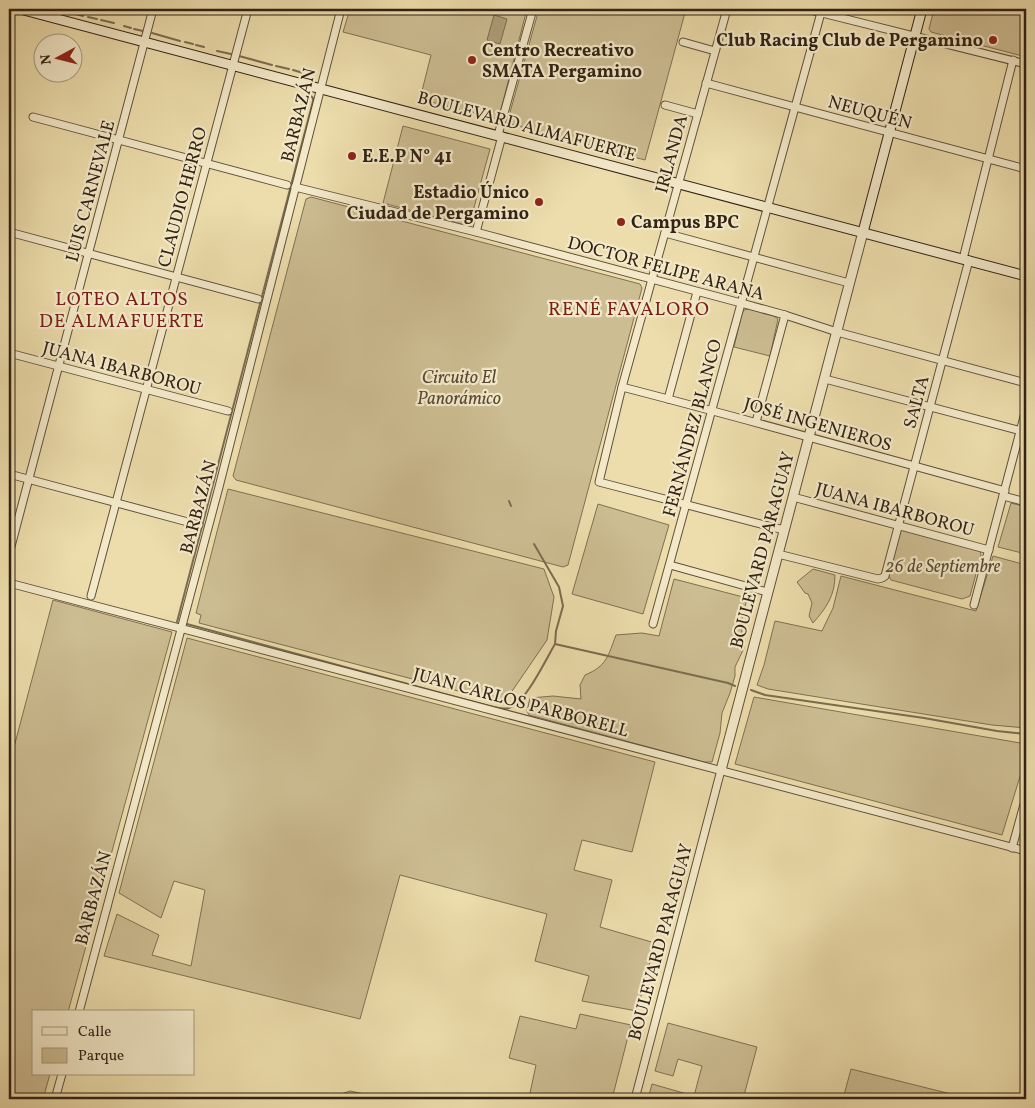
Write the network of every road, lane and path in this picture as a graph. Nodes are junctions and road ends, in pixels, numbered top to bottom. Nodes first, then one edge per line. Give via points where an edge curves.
1 (20, 9) edge
2 (59, 9) edge
3 (154, 9) edge
4 (248, 9) edge
5 (341, 9) edge
6 (533, 9) edge
7 (727, 9) edge
8 (806, 9) edge
9 (922, 9) edge
10 (822, 11) edge
11 (56, 18) junction
12 (915, 35) junction
13 (145, 41) junction
14 (683, 42) dead end
15 (716, 51) junction
16 (1013, 60) junction
17 (234, 64) junction
18 (1026, 64) edge
19 (706, 83) junction
20 (320, 88) junction
21 (665, 105) dead end
22 (796, 108) junction
23 (698, 114) junction
24 (33, 117) dead end
25 (889, 132) junction
26 (500, 136) junction
27 (119, 140) junction
28 (988, 158) junction
29 (207, 163) junction
30 (1026, 169) edge
31 (679, 183) junction
32 (287, 185) dead end
33 (296, 187) junction
34 (768, 206) junction
35 (9, 232) edge
36 (476, 232) junction
37 (863, 232) junction
38 (665, 233) junction
39 (89, 253) junction
40 (754, 256) junction
41 (966, 260) junction
42 (1026, 276) edge
43 (177, 277) junction
44 (652, 281) junction
45 (849, 283) junction
46 (697, 292) junction
47 (258, 298) dead end
48 (741, 303) junction
49 (785, 315) junction
50 (837, 332) junction
51 (9, 353) edge
52 (943, 361) junction
53 (58, 366) junction
54 (825, 380) junction
55 (1026, 383) edge
56 (622, 387) junction
57 (147, 390) junction
58 (668, 399) junction
59 (930, 408) junction
60 (1026, 409) edge
61 (713, 410) junction
62 (228, 411) dead end
63 (756, 422) junction
64 (1020, 431) junction
65 (808, 438) junction
66 (914, 466) junction
67 (9, 474) edge
68 (29, 479) junction
69 (1004, 493) junction
70 (793, 497) junction
71 (117, 502) junction
72 (1026, 502) edge
73 (686, 505) junction
74 (199, 525) dead end
75 (899, 526) junction
76 (784, 530) junction
77 (989, 550) junction
78 (9, 554) edge
79 (778, 554) junction
80 (670, 566) junction
81 (9, 583) edge
82 (768, 592) junction
83 (91, 596) dead end
84 (974, 605) dead end
85 (653, 624) dead end
86 (181, 629) junction
87 (721, 770) junction
88 (1026, 797) edge
89 (1012, 848) junction
90 (1026, 851) edge
91 (80, 1010) edge
92 (61, 1076) edge
93 (55, 1099) edge
94 (635, 1099) edge

1 - 11 main road, BOULEVARD ALMAFUERTE
2 - 11 street
3 - 13 street, LUIS CARNEVALE
4 - 17 street, CLAUDIO HERRO
5 - 20 street, BARBAZÁN
6 - 26 street
7 - 15 street, IRLANDA
8 - 10 street
9 - 12 main road, BOULEVARD PARAGUAY
10 - 12 street
10 - 22 street, FERNÁNDEZ BLANCO
11 - 13 main road, BOULEVARD ALMAFUERTE
12 - 16 street
12 - 25 main road, BOULEVARD PARAGUAY
13 - 17 main road, BOULEVARD ALMAFUERTE
13 - 27 street, LUIS CARNEVALE
14 - 15 street
15 - 19 street, IRLANDA
16 - 18 street
16 - 28 street, SALTA
17 - 20 main road, BOULEVARD ALMAFUERTE
17 - 29 street, CLAUDIO HERRO
19 - 22 street, NEUQUÉN
19 - 23 street, IRLANDA
20 - 26 main road, BOULEVARD ALMAFUERTE
20 - 33 street, BARBAZÁN
21 - 23 street
22 - 25 street, NEUQUÉN
22 - 34 street, FERNÁNDEZ BLANCO
23 - 31 street, IRLANDA
24 - 27 street
25 - 28 street, NEUQUÉN
25 - 37 main road, BOULEVARD PARAGUAY
26 - 31 main road, BOULEVARD ALMAFUERTE
26 - 36 street
27 - 29 street
27 - 39 street, LUIS CARNEVALE
28 - 30 street, NEUQUÉN
28 - 41 street, SALTA
29 - 32 street
29 - 43 street, CLAUDIO HERRO
31 - 34 main road, BOULEVARD ALMAFUERTE
31 - 38 street, IRLANDA
33 - 36 street, DOCTOR FELIPE ARANA
33 - 86 street, BARBAZÁN
34 - 37 main road, BOULEVARD ALMAFUERTE
34 - 40 street, FERNÁNDEZ BLANCO
35 - 39 street
36 - 44 street, DOCTOR FELIPE ARANA
37 - 41 main road, BOULEVARD ALMAFUERTE
37 - 45 main road, BOULEVARD PARAGUAY
38 - 40 street
38 - 44 street, IRLANDA
39 - 43 street
39 - 53 street, LUIS CARNEVALE
40 - 45 street
40 - 48 street, FERNÁNDEZ BLANCO
41 - 42 main road, BOULEVARD ALMAFUERTE
41 - 52 street, SALTA
43 - 47 street
43 - 57 street, CLAUDIO HERRO
44 - 46 street, DOCTOR FELIPE ARANA
44 - 56 street, IRLANDA
45 - 50 main road, BOULEVARD PARAGUAY
46 - 48 street, DOCTOR FELIPE ARANA
46 - 58 street
48 - 49 street, DOCTOR FELIPE ARANA
48 - 61 street, FERNÁNDEZ BLANCO
49 - 50 street, DOCTOR FELIPE ARANA
49 - 63 street
50 - 52 street, DOCTOR FELIPE ARANA
50 - 54 main road, BOULEVARD PARAGUAY
51 - 53 street, JUANA IBARBOROU
52 - 55 street, DOCTOR FELIPE ARANA
52 - 59 street, SALTA
53 - 57 street, JUANA IBARBOROU
53 - 68 street, LUIS CARNEVALE
54 - 59 street
54 - 65 main road, BOULEVARD PARAGUAY
56 - 58 street, JOSÉ INGENIEROS
56 - 73 street, IRLANDA via 599,482
57 - 62 street, JUANA IBARBOROU
57 - 71 street, CLAUDIO HERRO
58 - 61 street, JOSÉ INGENIEROS
59 - 64 street
59 - 66 street, SALTA
60 - 64 street
61 - 63 street, JOSÉ INGENIEROS
61 - 73 street, FERNÁNDEZ BLANCO
63 - 65 street, JOSÉ INGENIEROS
64 - 69 street
65 - 66 street, JOSÉ INGENIEROS
65 - 70 main road, BOULEVARD PARAGUAY
66 - 69 street, JOSÉ INGENIEROS
66 - 75 street, SALTA
67 - 68 street
68 - 71 street
68 - 78 street, LUIS CARNEVALE
69 - 72 street, JOSÉ INGENIEROS
69 - 77 street
70 - 75 street, JUANA IBARBOROU
70 - 76 main road, BOULEVARD PARAGUAY
71 - 74 street
71 - 83 street, CLAUDIO HERRO
73 - 76 street
73 - 80 street, FERNÁNDEZ BLANCO
75 - 77 street, JUANA IBARBOROU
75 - 79 street, SALTA via 885,576 878,579
76 - 79 main road, BOULEVARD PARAGUAY
77 - 84 street
79 - 82 main road, BOULEVARD PARAGUAY
80 - 82 street
80 - 85 street, FERNÁNDEZ BLANCO
81 - 86 street, JUAN CARLOS PARBORELL
82 - 87 main road, BOULEVARD PARAGUAY
86 - 87 street, JUAN CARLOS PARBORELL
86 - 91 street, BARBAZÁN
87 - 89 street, JUAN CARLOS PARBORELL
87 - 94 street, BOULEVARD PARAGUAY
88 - 89 street
89 - 90 street, JUAN CARLOS PARBORELL
92 - 93 street

